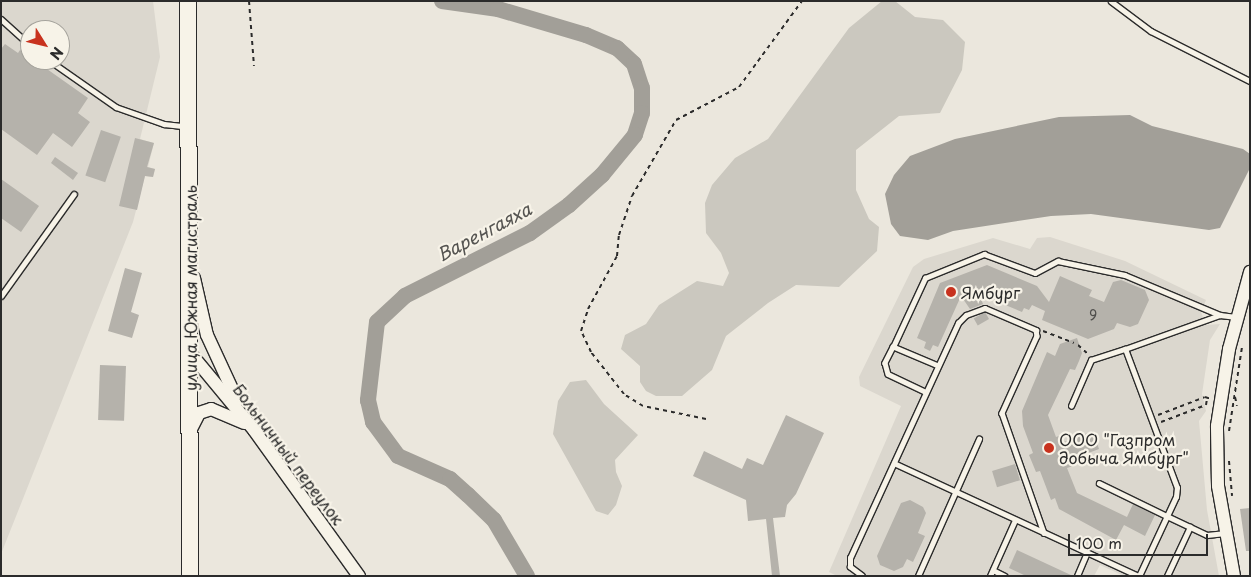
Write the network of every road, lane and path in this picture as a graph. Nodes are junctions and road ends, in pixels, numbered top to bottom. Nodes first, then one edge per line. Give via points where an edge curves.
1 (188, 1) edge
2 (249, 1) edge
3 (802, 1) edge
4 (1111, 1) edge
5 (1, 18) edge
6 (20, 36) edge
7 (254, 66) dead end
8 (64, 70) edge
9 (1250, 81) edge
10 (190, 126) junction
11 (74, 194) dead end
12 (191, 258) junction
13 (1250, 272) edge
14 (1, 296) edge
15 (1220, 315) junction
16 (1236, 317) junction
17 (1034, 327) junction
18 (1243, 340) dead end
19 (1074, 343) dead end
20 (1078, 345) dead end
21 (893, 347) junction
22 (1125, 350) junction
23 (191, 354) junction
24 (1092, 360) junction
25 (938, 366) junction
26 (926, 392) junction
27 (1235, 395) junction
28 (1213, 400) junction
29 (1233, 403) junction
30 (1071, 406) dead end
31 (1237, 406) dead end
32 (1151, 417) junction
33 (706, 420) dead end
34 (1154, 425) junction
35 (254, 430) junction
36 (190, 431) junction
37 (1228, 438) dead end
38 (979, 439) dead end
39 (1229, 459) dead end
40 (894, 464) junction
41 (1099, 483) dead end
42 (955, 492) junction
43 (1232, 504) dead end
44 (1167, 516) junction
45 (1015, 520) junction
46 (1190, 527) junction
47 (1044, 533) junction
48 (1225, 533) junction
49 (1088, 553) junction
50 (993, 570) junction
51 (190, 576) edge
52 (359, 576) edge
53 (862, 576) edge
54 (918, 576) edge
55 (990, 576) edge
56 (1005, 576) edge
57 (1077, 576) edge
58 (1138, 576) edge
59 (1167, 576) edge
60 (1234, 576) edge

1 - 10 highway, улица Южная магистраль
2 - 7 path
3 - 33 path via 739,87 676,120 632,196 619,235 617,256 588,309 581,331 591,352 624,394 643,406
4 - 9 lane via 1151,31
5 - 6 lane
8 - 10 lane via 122,110 164,124
10 - 12 highway, улица Южная магистраль
11 - 14 lane
12 - 23 highway, улица Южная магистраль
12 - 35 street via 212,349
13 - 16 street
15 - 16 lane
15 - 21 lane via 1125,275 1058,261 1035,273 984,254 925,278
15 - 22 lane
16 - 28 street
17 - 19 path
17 - 25 lane via 992,309 978,310 958,323
17 - 47 lane via 1037,336 1002,413
18 - 27 path
20 - 24 path
21 - 25 lane
21 - 26 lane via 885,363 888,374
22 - 24 lane
22 - 32 lane
23 - 35 street, Больничный переулок
23 - 36 highway, улица Южная магистраль
24 - 30 lane
25 - 26 lane
26 - 40 lane
27 - 29 path
27 - 31 path
28 - 29 path
28 - 32 path via 1205,397
28 - 34 path
28 - 48 street
29 - 37 path
32 - 34 lane
34 - 44 lane via 1177,488
35 - 36 street via 226,412 211,409 195,418
35 - 52 street, Больничный переулок
36 - 51 highway, улица Южная магистраль
38 - 42 lane
39 - 43 path
40 - 42 lane
40 - 53 lane via 850,558 853,571
41 - 44 lane
42 - 45 lane
42 - 54 lane
44 - 46 lane
44 - 58 lane
45 - 47 lane
45 - 50 lane
46 - 48 lane via 1210,536
46 - 59 lane
47 - 49 lane
48 - 60 street
49 - 57 lane
49 - 58 lane
50 - 55 lane
50 - 56 lane

